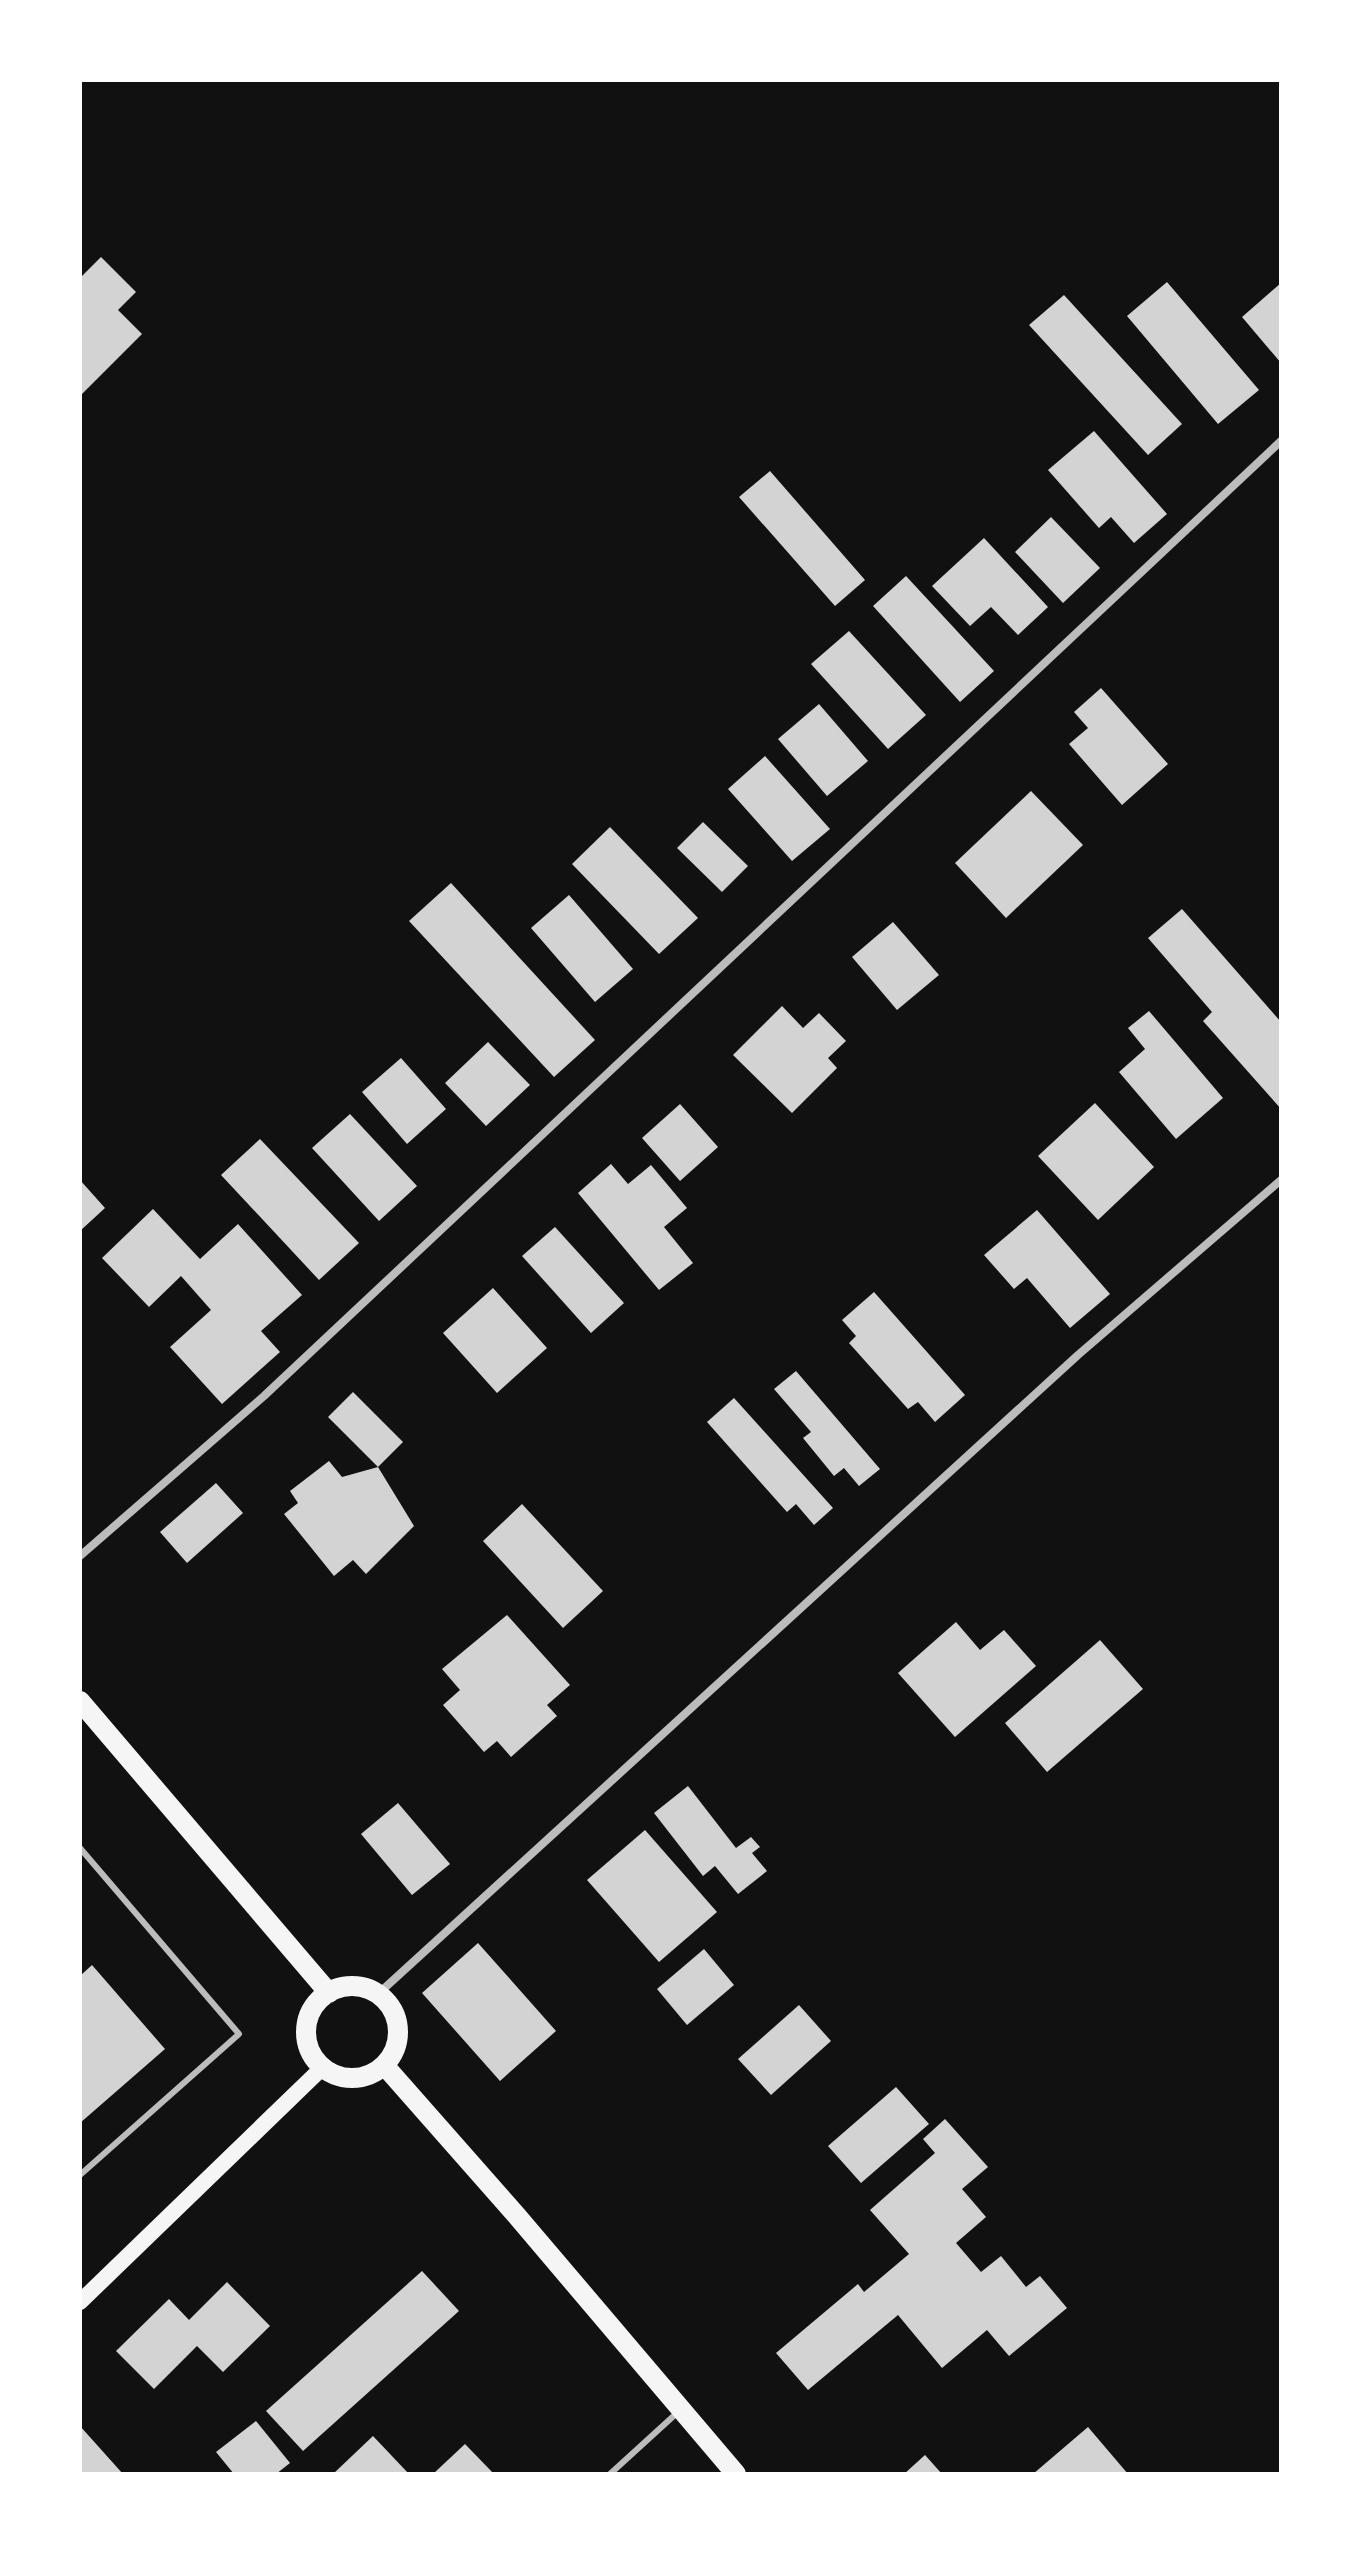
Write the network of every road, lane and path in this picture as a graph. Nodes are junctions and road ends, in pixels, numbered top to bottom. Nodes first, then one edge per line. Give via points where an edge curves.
1 (1281, 441) edge
2 (1281, 1180) edge
3 (80, 1556) edge
4 (80, 1701) edge
5 (80, 1848) edge
6 (329, 1993) junction
7 (378, 1994) junction
8 (384, 2065) junction
9 (322, 2068) junction
10 (80, 2175) edge
11 (80, 2302) edge
12 (681, 2409) junction
13 (610, 2474) edge
14 (736, 2474) edge

1 - 3 street via 264,1396
2 - 7 street via 1078,1355
4 - 6 main road
5 - 10 lane via 239,2034
6 - 7 main road via 354,1986
6 - 9 main road via 310,2014 306,2028 307,2043
7 - 8 main road via 398,2028 393,2054
8 - 9 main road via 361,2078
8 - 12 main road
9 - 11 main road
12 - 13 lane
12 - 14 main road

